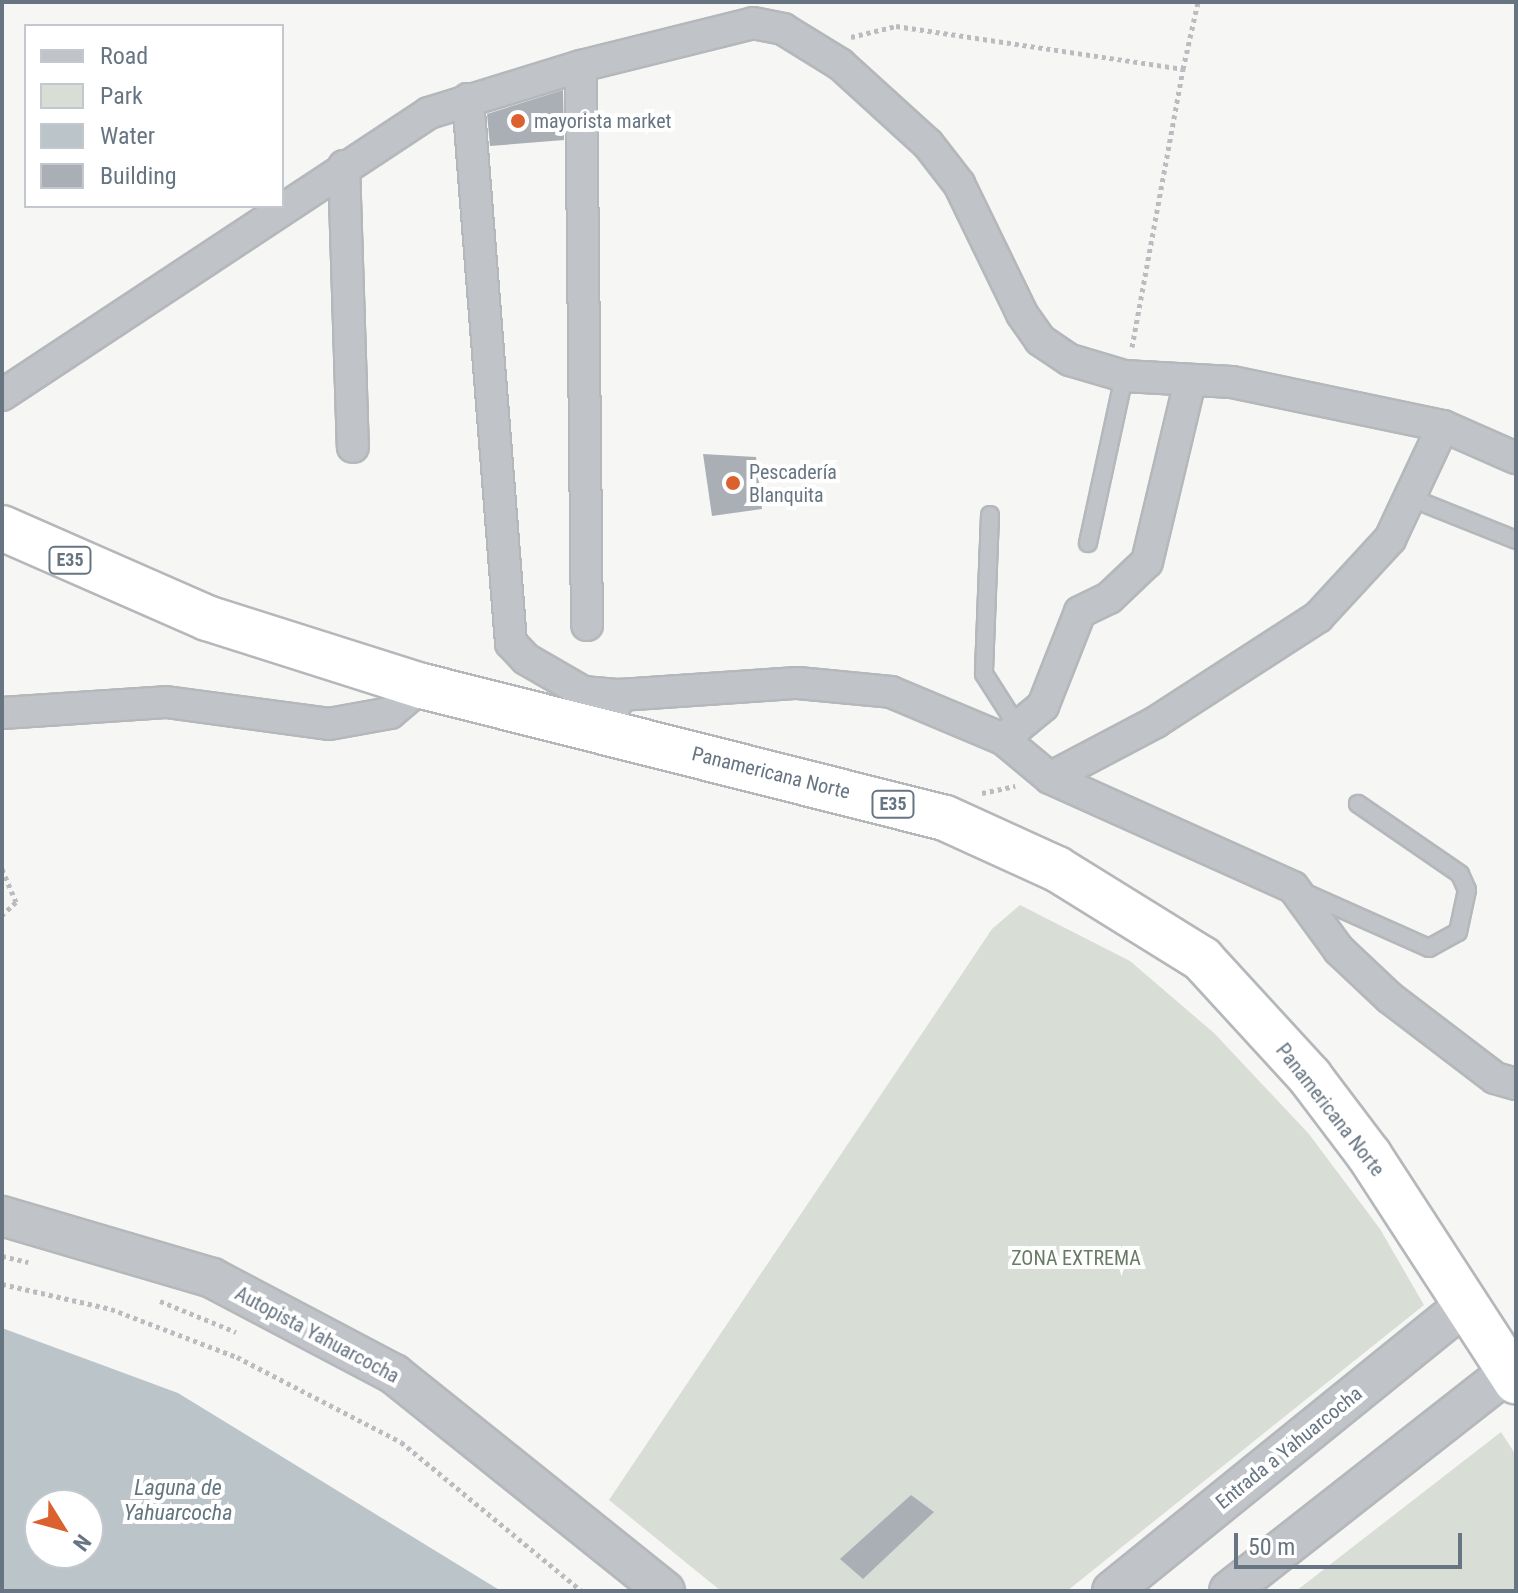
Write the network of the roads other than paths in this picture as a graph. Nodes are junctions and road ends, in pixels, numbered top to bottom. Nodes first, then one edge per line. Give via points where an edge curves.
1 (581, 66) junction
2 (468, 99) junction
3 (344, 166) junction
4 (284, 206) edge
5 (281, 208) edge
6 (1124, 376) junction
7 (1190, 381) junction
8 (2, 395) edge
9 (1443, 426) junction
10 (353, 447) dead end
11 (1516, 458) edge
12 (1411, 498) junction
13 (990, 515) dead end
14 (2, 528) edge
15 (1516, 540) edge
16 (1088, 543) dead end
17 (587, 625) dead end
18 (422, 686) junction
19 (2, 713) edge
20 (612, 713) junction
21 (1011, 734) junction
22 (1050, 778) junction
23 (1358, 804) dead end
24 (1293, 887) junction
25 (1516, 1084) edge
26 (2, 1216) edge
27 (1499, 1344) edge
28 (665, 1591) edge
29 (1112, 1591) edge
30 (1229, 1591) edge

1 - 2 street
1 - 6 street via 753,23 783,29 840,64 928,144 959,184 1040,340 1070,360
1 - 17 street
2 - 3 street via 399,129
2 - 20 street via 511,643 526,659
3 - 4 street
3 - 10 street
5 - 8 street
6 - 7 street
6 - 16 lane
7 - 9 street via 1232,382
7 - 21 street via 1147,562 1109,598 1080,612 1043,706
9 - 11 street
9 - 12 street
12 - 15 lane
12 - 22 street via 1390,539 1318,617 1156,722
13 - 21 lane via 984,674
14 - 18 highway, Panamericana Norte / E35 via 138,593
18 - 19 street via 390,713 329,724 166,702
18 - 20 highway, Panamericana Norte / E35
20 - 21 street via 798,683 891,692
20 - 27 highway, Panamericana Norte / E35 via 945,818 1057,869 1202,959 1310,1077
21 - 22 street
22 - 24 street
23 - 24 lane via 1460,874 1467,890 1458,932 1429,948
24 - 25 street via 1339,950 1390,998 1495,1078
26 - 28 street, Autopista Yahuarcocha via 212,1278 394,1374
27 - 29 street, Entrada a Yahuarcocha
27 - 30 street

